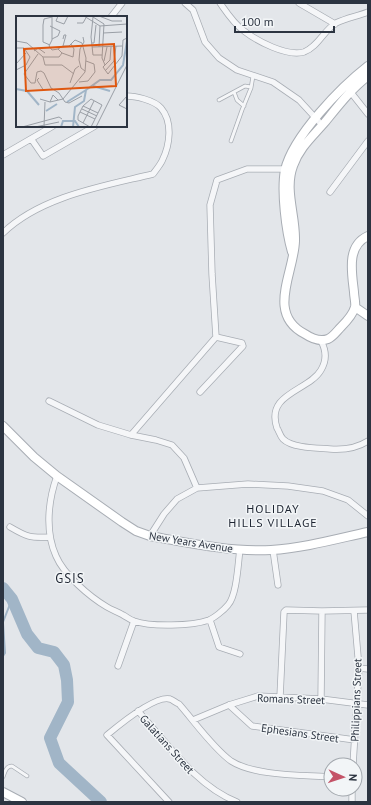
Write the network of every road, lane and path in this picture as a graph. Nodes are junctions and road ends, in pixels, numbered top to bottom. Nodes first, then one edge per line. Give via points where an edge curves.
1 (122, 3) edge
2 (185, 3) edge
3 (220, 3) edge
4 (299, 3) edge
5 (368, 12) edge
6 (112, 16) edge
7 (335, 24) junction
8 (368, 66) edge
9 (253, 76) junction
10 (368, 76) edge
11 (251, 87) junction
12 (347, 89) junction
13 (234, 92) junction
14 (127, 96) edge
15 (219, 100) dead end
16 (244, 106) junction
17 (368, 114) edge
18 (315, 118) junction
19 (322, 125) junction
20 (52, 127) edge
21 (93, 127) edge
22 (32, 140) junction
23 (231, 141) dead end
24 (368, 141) edge
25 (3, 155) edge
26 (289, 170) junction
27 (330, 192) dead end
28 (3, 233) edge
29 (368, 236) edge
30 (355, 307) junction
31 (368, 316) edge
32 (216, 337) junction
33 (321, 340) junction
34 (200, 392) dead end
35 (49, 400) dead end
36 (3, 426) edge
37 (131, 435) junction
38 (368, 441) edge
39 (57, 476) junction
40 (198, 488) junction
41 (368, 516) edge
42 (10, 527) dead end
43 (368, 532) edge
44 (150, 536) junction
45 (50, 537) junction
46 (240, 549) junction
47 (273, 550) junction
48 (278, 585) dead end
49 (368, 610) edge
50 (354, 611) junction
51 (322, 612) junction
52 (210, 620) junction
53 (134, 621) junction
54 (240, 654) dead end
55 (118, 666) dead end
56 (359, 668) junction
57 (368, 669) edge
58 (280, 697) junction
59 (321, 699) junction
60 (357, 704) junction
61 (229, 705) junction
62 (368, 705) edge
63 (138, 711) junction
64 (194, 720) junction
65 (355, 740) junction
66 (354, 757) edge
67 (27, 776) dead end
68 (323, 776) edge
69 (3, 777) edge
70 (3, 792) edge
71 (22, 802) edge
72 (169, 802) edge
73 (237, 802) edge

1 - 6 street
2 - 9 street via 192,10 205,42 219,58 237,70
3 - 7 street via 244,31 259,41 289,52 304,52 310,49
4 - 7 street
5 - 7 street
8 - 12 street
9 - 11 lane
9 - 18 street via 273,82 299,100
10 - 12 street
11 - 13 lane via 245,86
11 - 16 lane
12 - 17 street
12 - 18 street
12 - 19 street
13 - 15 lane
13 - 16 lane
14 - 28 street via 137,97 160,106 168,121 168,142 162,162 153,174 60,199 35,211
16 - 23 lane
18 - 19 street
18 - 26 street via 295,146
19 - 26 street via 302,148
20 - 22 street
21 - 22 street via 43,156
22 - 25 street
24 - 27 street
26 - 32 street via 247,169 217,180 210,205
26 - 33 street via 295,240 284,305 292,325
29 - 30 street via 358,243 353,252 351,272
30 - 31 street
30 - 33 street via 329,339
32 - 34 street via 242,343 243,346
32 - 37 street
33 - 38 street via 326,354 321,370 281,401 276,410 275,418 282,438 298,446 334,449 349,448
35 - 37 street via 98,425
36 - 39 street, New Years Avenue
37 - 40 street via 172,445 184,458
39 - 44 street, New Years Avenue via 122,522
39 - 45 street via 50,506
40 - 41 street via 248,484 323,491 348,500
40 - 44 street via 177,499
42 - 45 street via 34,538
43 - 47 street, New Years Avenue
44 - 46 street, New Years Avenue
45 - 53 street via 56,557 66,572 86,592
46 - 47 street, New Years Avenue
46 - 52 street via 235,586 228,605
47 - 48 street
49 - 50 street
50 - 51 street
50 - 56 street, Philippians Street
51 - 58 street via 286,610 282,614
51 - 59 street
52 - 53 street via 174,625
52 - 54 street via 219,647
53 - 55 street
56 - 57 street
56 - 60 street, Philippians Street
58 - 59 street, Romans Street
58 - 61 street, Romans Street via 258,696
59 - 60 street, Romans Street
60 - 62 street, Romans Street
60 - 65 street, Philippians Street
61 - 64 street, Romans Street
61 - 65 street, Ephesians Street via 252,726
63 - 64 street via 162,699 171,699
63 - 72 street via 107,735
63 - 73 street, Galatians Street via 194,774 226,798
64 - 68 street via 220,752 232,762 252,770
65 - 66 street, Philippians Street
67 - 69 lane via 9,766
70 - 71 street

